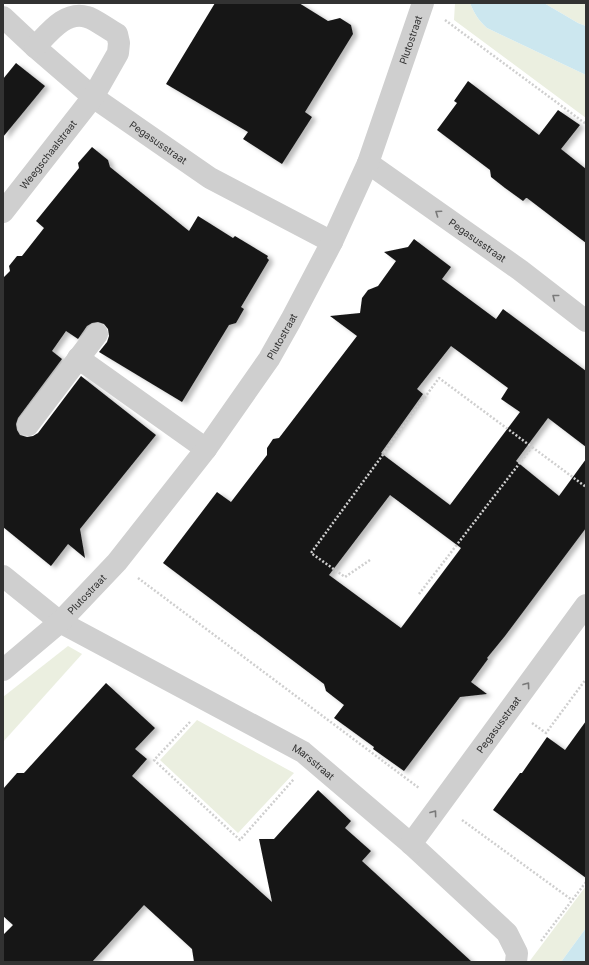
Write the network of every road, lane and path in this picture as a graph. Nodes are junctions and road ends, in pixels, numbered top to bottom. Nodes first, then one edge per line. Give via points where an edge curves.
1 (422, 3) edge
2 (3, 17) edge
3 (35, 47) junction
4 (93, 97) junction
5 (586, 124) edge
6 (368, 163) junction
7 (3, 212) edge
8 (332, 242) junction
9 (586, 321) edge
10 (97, 334) dead end
11 (78, 358) junction
12 (28, 425) dead end
13 (532, 447) junction
14 (206, 449) junction
15 (586, 487) edge
16 (370, 560) dead end
17 (134, 575) dead end
18 (3, 576) edge
19 (419, 594) dead end
20 (586, 605) edge
21 (60, 622) junction
22 (3, 670) edge
23 (586, 679) edge
24 (210, 702) junction
25 (511, 707) junction
26 (312, 759) junction
27 (441, 804) junction
28 (411, 844) junction
29 (586, 882) edge
30 (572, 900) junction
31 (516, 958) edge

1 - 5 path
1 - 6 street, Plutostraat
2 - 3 street, Pegasusstraat
3 - 4 street, Pegasusstraat
3 - 4 street, Weegschaalstraat via 64,19 74,17 86,16 117,34 118,54
4 - 7 street, Weegschaalstraat
4 - 8 street, Pegasusstraat via 210,178
6 - 8 street, Plutostraat
9 -> 6 street, Pegasusstraat via 520,270
8 - 14 street, Plutostraat via 269,359
10 - 11 street
11 - 12 street
11 - 14 street
13 - 15 path
13 - 16 path via 439,378 311,553 345,577
13 - 19 path
14 - 21 street, Plutostraat via 117,562
17 - 27 path
18 - 21 street, Plutostraat
25 -> 20 street, Pegasusstraat
21 - 22 street, Plutostraat
21 - 24 street, Marsstraat
23 - 25 path via 546,733
24 - 26 street, Marsstraat
24 - 26 path via 154,760 240,840
25 - 27 street, Pegasusstraat
26 - 28 street, Marsstraat
28 -> 27 street, Pegasusstraat
27 - 30 path
28 - 31 street, Marsstraat via 507,933
29 - 30 path
30 - 31 path via 534,950

